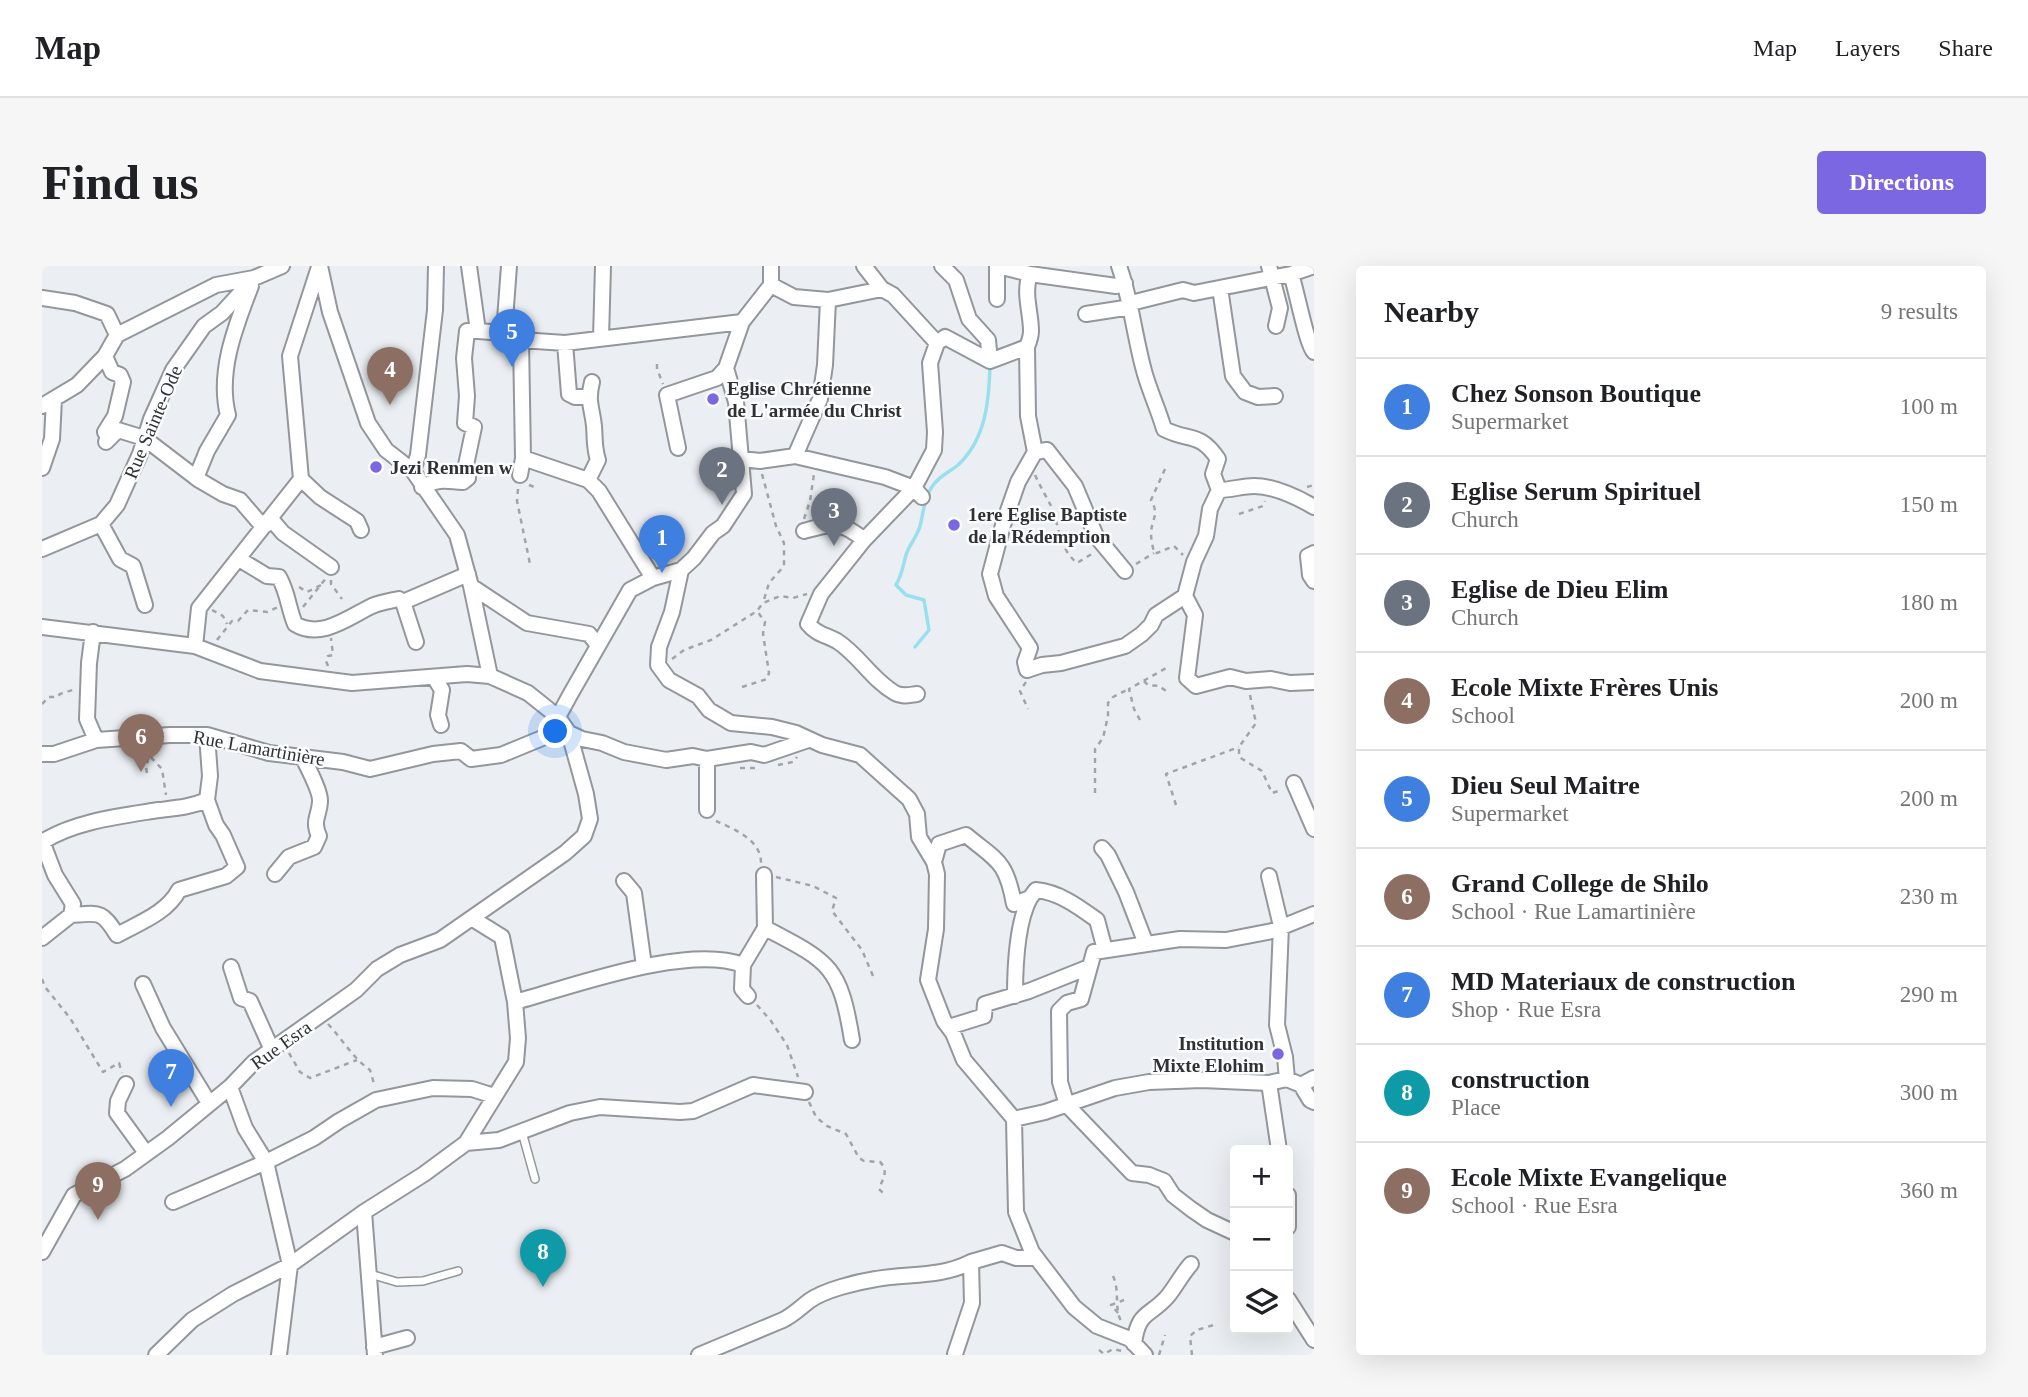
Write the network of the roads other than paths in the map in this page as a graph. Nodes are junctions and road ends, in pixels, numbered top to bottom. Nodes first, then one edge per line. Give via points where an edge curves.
1 (282, 266) edge
2 (320, 266) edge
3 (436, 266) edge
4 (468, 266) edge
5 (509, 266) edge
6 (603, 266) edge
7 (771, 266) edge
8 (864, 266) edge
9 (942, 266) edge
10 (998, 266) edge
11 (1119, 266) edge
12 (1309, 267) edge
13 (1270, 272) edge
14 (1030, 274) junction
15 (1291, 274) junction
16 (254, 278) junction
17 (1125, 283) junction
18 (771, 285) junction
19 (1220, 288) junction
20 (882, 289) junction
21 (42, 298) edge
22 (998, 299) dead end
23 (828, 300) junction
24 (1131, 305) junction
25 (1086, 314) dead end
26 (742, 322) junction
27 (1276, 326) dead end
28 (478, 331) junction
29 (504, 333) junction
30 (117, 335) junction
31 (601, 338) junction
32 (521, 340) junction
33 (565, 343) junction
34 (937, 343) junction
35 (1027, 347) junction
36 (1314, 352) edge
37 (105, 356) junction
38 (990, 361) junction
39 (726, 368) junction
40 (592, 382) dead end
41 (1275, 396) dead end
42 (588, 397) junction
43 (48, 402) edge
44 (145, 438) junction
45 (678, 448) dead end
46 (795, 456) junction
47 (1032, 457) junction
48 (523, 458) junction
49 (743, 460) junction
50 (42, 468) edge
51 (413, 471) junction
52 (520, 475) road end
53 (196, 478) junction
54 (301, 479) junction
55 (588, 480) junction
56 (422, 487) junction
57 (1219, 490) junction
58 (918, 492) junction
59 (1314, 507) edge
60 (268, 522) junction
61 (101, 523) junction
62 (361, 530) dead end
63 (804, 531) road end
64 (864, 540) junction
65 (42, 549) edge
66 (1314, 553) edge
67 (239, 559) junction
68 (331, 567) dead end
69 (681, 570) junction
70 (1125, 571) road end
71 (653, 578) junction
72 (470, 580) junction
73 (1314, 581) edge
74 (1185, 596) junction
75 (403, 602) junction
76 (145, 605) dead end
77 (42, 627) edge
78 (93, 632) junction
79 (416, 642) dead end
80 (597, 644) junction
81 (202, 649) junction
82 (490, 676) junction
83 (434, 677) junction
84 (1314, 682) edge
85 (917, 694) dead end
86 (558, 718) junction
87 (441, 724) dead end
88 (569, 733) junction
89 (207, 735) junction
90 (96, 740) junction
91 (808, 740) junction
92 (42, 754) edge
93 (303, 758) junction
94 (707, 759) junction
95 (1294, 783) road end
96 (207, 800) junction
97 (707, 810) road end
98 (1314, 829) edge
99 (42, 841) edge
100 (1102, 848) dead end
101 (934, 862) junction
102 (275, 874) dead end
103 (764, 875) road end
104 (1269, 876) dead end
105 (624, 881) dead end
106 (1030, 898) junction
107 (1314, 914) edge
108 (71, 915) junction
109 (473, 919) junction
110 (1282, 926) junction
111 (765, 928) junction
112 (42, 938) edge
113 (1146, 944) junction
114 (1105, 950) junction
115 (743, 965) junction
116 (644, 966) junction
117 (230, 967) dead end
118 (1089, 967) junction
119 (144, 984) dead end
120 (748, 996) road end
121 (1015, 996) junction
122 (516, 1002) junction
123 (949, 1027) junction
124 (852, 1040) dead end
125 (276, 1046) junction
126 (1301, 1081) edge
127 (1269, 1083) junction
128 (126, 1084) road end
129 (230, 1087) junction
130 (805, 1092) road end
131 (494, 1096) junction
132 (1314, 1102) edge
133 (209, 1103) junction
134 (1067, 1105) junction
135 (1014, 1119) junction
136 (522, 1132) junction
137 (466, 1143) junction
138 (1278, 1145) edge
139 (146, 1153) junction
140 (266, 1162) junction
141 (535, 1179) dead end
142 (173, 1202) dead end
143 (364, 1212) junction
144 (1230, 1231) edge
145 (42, 1252) edge
146 (1036, 1258) junction
147 (971, 1262) junction
148 (1191, 1264) dead end
149 (290, 1265) junction
150 (458, 1271) dead end
151 (370, 1274) junction
152 (1293, 1307) edge
153 (407, 1338) dead end
154 (1314, 1340) edge
155 (1134, 1344) junction
156 (375, 1351) edge
157 (955, 1354) edge
158 (156, 1355) edge
159 (279, 1355) edge
160 (699, 1355) edge
161 (1145, 1355) edge

1 - 16 street
2 - 51 street via 330,313 368,424 386,450
2 - 54 street via 290,356
3 - 51 street via 435,310
4 - 28 street
5 - 29 street
6 - 31 street
7 - 18 street
8 - 20 street
9 - 38 street via 956,280 969,319 988,340
10 - 14 street
10 - 22 street
11 - 17 street
12 - 15 street
13 - 15 street
13 - 19 street
13 - 27 street via 1280,308
14 - 17 street via 1116,286
14 - 35 street
15 - 36 street
16 - 30 street via 216,285
16 - 44 street, Rue Sainte-Ode via 204,326 181,358
16 - 53 street via 230,348 225,397 228,415
17 - 24 street
18 - 23 street via 794,298
18 - 26 street
19 - 24 street via 1194,293 1183,290
19 - 41 street via 1233,376 1245,392
20 - 23 street
20 - 34 street
21 - 30 street via 107,314
23 - 46 street via 820,399
24 - 25 street
24 - 57 street via 1143,369 1164,429 1178,437 1189,435 1210,447 1218,459 1213,474
26 - 31 street
26 - 39 street
28 - 29 street
28 - 56 street via 467,331 464,358 465,422 474,427 466,465 468,478 463,482 435,480
29 - 32 street
30 - 37 street
31 - 33 street
32 - 33 street
32 - 48 street
33 - 42 street via 569,394
34 - 38 street via 945,337
34 - 58 street via 930,363 934,450
35 - 38 street
35 - 47 street
37 - 43 street via 77,385
37 - 44 street via 123,382 115,416 105,432 107,440 118,430
39 - 45 street via 718,378 667,395
39 - 49 street via 736,402
40 - 42 street
42 - 55 street via 598,460
43 - 50 street via 52,439
44 - 53 street
44 - 61 street, Rue Sainte-Ode via 117,505
46 - 49 street
46 - 58 street via 868,472
47 - 70 street via 1047,450 1075,486 1096,536
47 - 74 street via 1018,482 990,575 996,596 1030,648 1027,670 1125,646 1142,634 1156,615
48 - 52 street
48 - 55 street
49 - 69 street via 744,494 723,526
51 - 56 street
53 - 60 street via 240,500 258,521
54 - 60 street
54 - 62 street via 357,521
55 - 71 street
56 - 72 street via 457,535
57 - 59 street via 1268,487
57 - 74 street
58 - 64 street
60 - 67 street
60 - 68 street
61 - 65 street
61 - 76 street via 120,559 133,566
63 - 64 street via 832,524 848,526
64 - 85 street via 821,594 808,625 852,652 899,695
66 - 73 street via 1308,556
67 - 75 street via 267,576 279,577 295,624 305,629 327,627 381,603
67 - 81 street via 199,608
69 - 71 street
69 - 91 street via 657,664 669,680 731,723 772,727
71 - 80 street via 630,590
72 - 75 street
72 - 80 street via 527,623 589,634
72 - 82 street
74 - 84 street via 1195,615 1187,678 1196,686 1230,677
75 - 79 street
77 - 78 street
78 - 81 street
78 - 90 street via 87,719
80 - 86 street
81 - 83 street via 260,671 352,683
82 - 83 street
82 - 86 street via 528,694
83 - 87 street via 442,690
86 - 88 street
86 - 93 street, Rue Lamartinière via 552,734 501,755 471,759 461,751 370,769
88 - 94 street via 624,752 666,760
88 - 109 street, Rue Esra via 590,819 584,835
89 - 90 street, Rue Lamartinière
89 - 93 street, Rue Lamartinière
89 - 96 street
90 - 92 street, Rue Lamartinière
91 - 94 street via 764,755 751,752
91 - 101 street via 860,755 909,799 918,814 919,837
93 - 102 street via 321,800 315,826 319,836 314,847 289,857
94 - 97 street
95 - 98 street
96 - 99 street via 192,807 106,820 55,833
96 - 108 street via 237,867 232,872 179,890 156,914 117,935 107,918
99 - 108 street via 73,904
100 - 113 street
101 - 106 street via 939,844 966,835 1000,861 1014,904
101 - 123 street via 936,929 928,979
103 - 111 street
104 - 110 street
105 - 116 street via 634,893
106 - 114 street via 1036,890 1048,891 1076,905 1097,920
106 - 121 street via 1022,916
107 - 110 street
108 - 112 street
109 - 122 street via 502,937
109 - 125 street, Rue Esra via 377,969 321,1017
110 - 113 street via 1226,940
110 - 126 street via 1277,1025 1285,1057
111 - 115 street
111 - 124 street via 813,953 828,968 843,994
113 - 114 street
114 - 118 street via 1094,952
115 - 116 street via 714,958
115 - 120 street via 742,989
116 - 122 street
117 - 125 street via 241,999 250,1001
118 - 121 street
118 - 134 street via 1081,999 1059,1011 1060,1082
119 - 133 street via 168,1038
121 - 123 street via 985,1004 984,1017
122 - 131 street via 516,1062
123 - 135 street via 964,1060
125 - 129 street, Rue Esra
126 - 127 street
126 - 132 street
127 - 134 street via 1149,1082
127 - 138 street
128 - 139 street via 117,1113
129 - 133 street, Rue Esra
129 - 140 street via 245,1128
130 - 136 street via 753,1085 693,1111 600,1107
131 - 137 street
131 - 140 street via 472,1088 433,1088 376,1100
133 - 139 street, Rue Esra
134 - 135 street
134 - 144 street via 1132,1173 1164,1181 1191,1209
135 - 146 street via 1016,1212
136 - 137 street
136 - 141 lane
137 - 143 street
139 - 145 street, Rue Esra via 74,1195
140 - 142 street
140 - 149 street
143 - 149 street
143 - 151 street
146 - 147 street via 1002,1254
146 - 155 street via 1074,1307 1097,1326
147 - 157 street via 972,1303
147 - 160 street via 922,1275 877,1278 834,1291 810,1300 796,1314
148 - 155 street via 1167,1298 1139,1322
149 - 158 street via 192,1320
149 - 159 street
150 - 151 lane via 423,1281 397,1282
151 - 156 street
152 - 154 street
153 - 156 street
155 - 161 street

